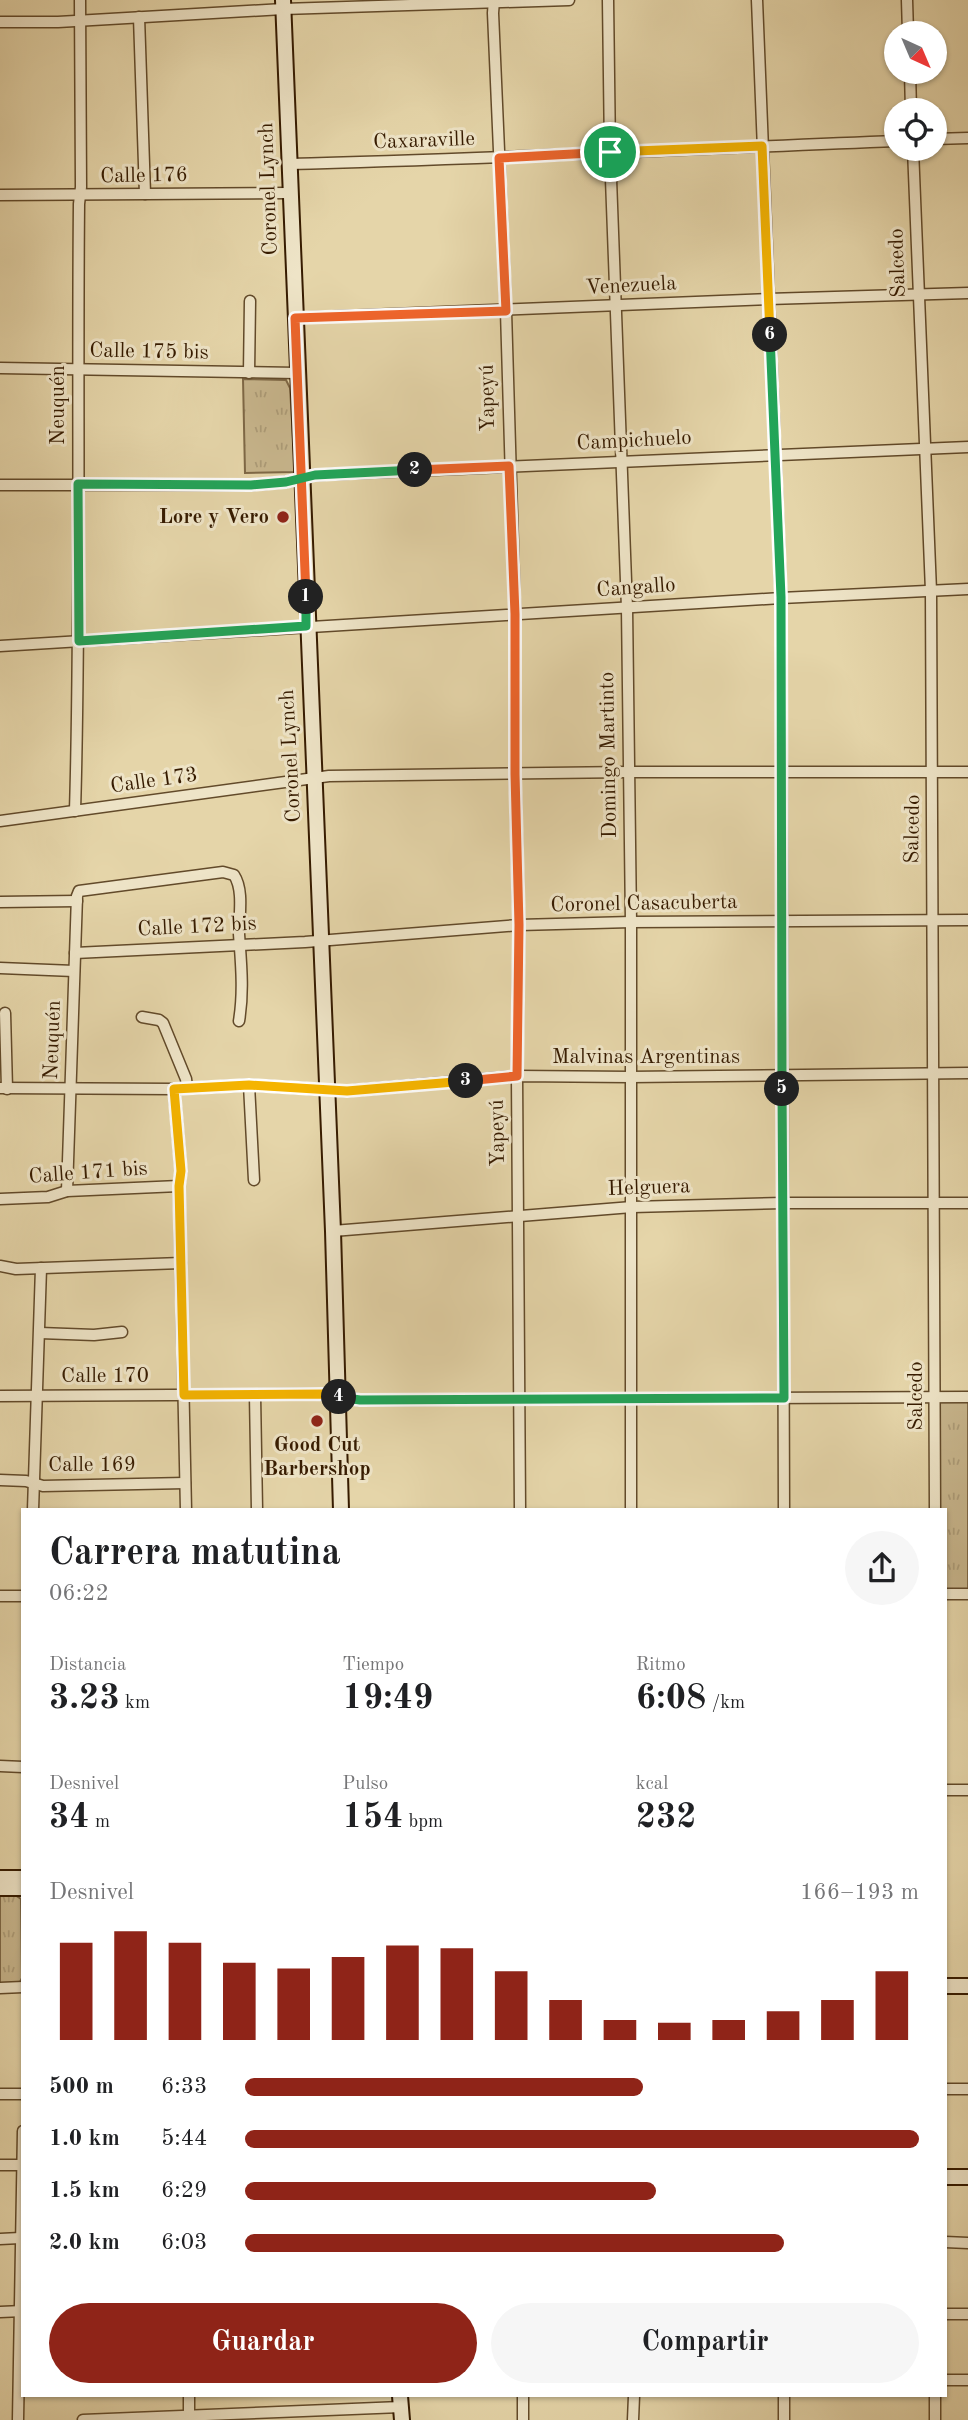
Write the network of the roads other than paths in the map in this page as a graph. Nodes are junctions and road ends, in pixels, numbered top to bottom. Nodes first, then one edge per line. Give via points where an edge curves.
1 (80, 0) edge
2 (569, 0) edge
3 (608, 0) edge
4 (757, 0) edge
5 (907, 0) edge
6 (494, 2) edge
7 (344, 3) edge
8 (368, 4) edge
9 (283, 5) edge
10 (139, 17) junction
11 (80, 20) junction
12 (908, 21) edge
13 (0, 22) edge
14 (968, 138) edge
15 (947, 139) edge
16 (884, 141) edge
17 (762, 146) junction
18 (610, 152) junction
19 (499, 158) junction
20 (913, 161) edge
21 (289, 164) junction
22 (289, 193) junction
23 (145, 194) junction
24 (0, 195) edge
25 (80, 196) junction
26 (968, 293) edge
27 (918, 296) junction
28 (768, 299) junction
29 (250, 301) dead end
30 (617, 306) junction
31 (506, 311) junction
32 (295, 318) junction
33 (0, 368) edge
34 (78, 370) junction
35 (249, 373) junction
36 (297, 373) junction
37 (968, 447) edge
38 (924, 449) junction
39 (775, 454) junction
40 (622, 460) junction
41 (509, 466) junction
42 (302, 478) junction
43 (78, 484) junction
44 (0, 485) edge
45 (968, 589) edge
46 (931, 591) junction
47 (781, 597) junction
48 (627, 608) junction
49 (515, 614) junction
50 (306, 626) junction
51 (79, 641) junction
52 (0, 646) edge
53 (628, 772) junction
54 (782, 772) junction
55 (933, 772) junction
56 (968, 772) edge
57 (515, 774) junction
58 (313, 778) junction
59 (75, 811) junction
60 (0, 821) edge
61 (78, 896) junction
62 (0, 902) edge
63 (932, 920) junction
64 (968, 920) edge
65 (631, 922) junction
66 (781, 922) junction
67 (519, 925) junction
68 (320, 940) junction
69 (240, 944) junction
70 (75, 953) junction
71 (0, 968) edge
72 (74, 971) junction
73 (5, 1013) dead end
74 (142, 1017) dead end
75 (239, 1021) dead end
76 (968, 1073) edge
77 (933, 1074) junction
78 (517, 1076) junction
79 (782, 1076) junction
80 (630, 1077) junction
81 (249, 1085) junction
82 (187, 1087) junction
83 (3, 1088) edge
84 (71, 1089) junction
85 (174, 1089) junction
86 (326, 1090) junction
87 (254, 1180) dead end
88 (179, 1186) junction
89 (67, 1191) junction
90 (0, 1199) edge
91 (783, 1203) junction
92 (935, 1203) junction
93 (968, 1203) edge
94 (632, 1207) junction
95 (519, 1216) junction
96 (332, 1231) junction
97 (181, 1264) junction
98 (0, 1266) edge
99 (41, 1268) junction
100 (122, 1332) dead end
101 (40, 1333) junction
102 (38, 1395) junction
103 (184, 1395) junction
104 (255, 1395) junction
105 (0, 1396) edge
106 (336, 1396) junction
107 (936, 1397) junction
108 (968, 1397) edge
109 (631, 1398) junction
110 (784, 1398) junction
111 (519, 1399) junction
112 (0, 1480) edge
113 (34, 1483) junction
114 (185, 1483) junction
115 (33, 1508) edge
116 (186, 1508) edge
117 (257, 1508) edge
118 (341, 1508) edge
119 (520, 1508) edge
120 (631, 1508) edge
121 (784, 1508) edge
122 (936, 1508) edge
123 (947, 1594) edge
124 (968, 1594) edge
125 (0, 1596) edge
126 (21, 1596) edge
127 (0, 1766) edge
128 (21, 1767) edge
129 (947, 1790) edge
130 (968, 1790) edge
131 (0, 1878) edge
132 (21, 1878) edge
133 (0, 1888) edge
134 (21, 1888) edge
135 (947, 1986) edge
136 (968, 1986) edge
137 (21, 1987) edge
138 (0, 1988) edge
139 (947, 2089) edge
140 (968, 2089) edge
141 (0, 2094) edge
142 (21, 2094) edge
143 (0, 2165) edge
144 (21, 2165) edge
145 (947, 2177) edge
146 (968, 2177) edge
147 (21, 2222) edge
148 (20, 2238) junction
149 (0, 2239) edge
150 (947, 2242) edge
151 (968, 2243) edge
152 (21, 2311) edge
153 (0, 2312) edge
154 (947, 2314) edge
155 (968, 2314) edge
156 (947, 2380) edge
157 (968, 2380) edge
158 (189, 2397) edge
159 (523, 2397) edge
160 (634, 2397) edge
161 (784, 2397) edge
162 (935, 2397) edge
163 (401, 2407) edge
164 (189, 2418) edge
165 (19, 2420) edge
166 (83, 2420) edge
167 (523, 2420) edge
168 (634, 2420) edge
169 (784, 2420) edge
170 (935, 2420) edge

1 - 11 street, Neuquén
2 - 6 street
3 - 18 street, Domingo Martinto
4 - 17 street
5 - 12 street
6 - 8 street
6 - 19 street, Yapeyú
7 - 8 street
7 - 9 street
9 - 10 street
9 - 21 main road, Coronel Lynch
10 - 11 street
10 - 23 street
11 - 13 street
11 - 25 street, Neuquén
14 - 15 street
16 - 17 street, Caxaraville
17 - 18 street, Caxaraville
17 - 28 street
18 - 19 street, Caxaraville
18 - 30 street, Domingo Martinto
19 - 21 street, Caxaraville
19 - 31 street, Yapeyú
20 - 27 street, Salcedo
21 - 22 main road, Coronel Lynch
22 - 23 street, Calle 176
22 - 32 main road, Coronel Lynch
23 - 25 street, Calle 176
24 - 25 street, Calle 176
25 - 34 street, Neuquén
26 - 27 street, Venezuela
27 - 28 street, Venezuela
27 - 38 street, Salcedo
28 - 30 street, Venezuela
28 - 39 street
29 - 35 street
30 - 31 street, Venezuela
30 - 40 street, Domingo Martinto
31 - 32 street, Venezuela
31 - 41 street, Yapeyú
32 - 36 main road, Coronel Lynch
33 - 34 street, Calle 175 bis
34 - 35 street, Calle 175 bis
34 - 43 street, Neuquén
35 - 36 street, Calle 175 bis
36 - 42 main road, Coronel Lynch
37 - 38 street, Campichuelo
38 - 39 street, Campichuelo
38 - 46 street, Salcedo
39 - 40 street, Campichuelo
39 - 47 street
40 - 41 street, Campichuelo
40 - 48 street, Domingo Martinto
41 - 42 street, Campichuelo
41 - 49 street, Yapeyú
42 - 43 street, Campichuelo via 251,485
42 - 50 main road, Coronel Lynch
43 - 44 street, Campichuelo
43 - 51 street, Neuquén
45 - 46 street, Cangallo
46 - 47 street, Cangallo
46 - 55 street, Salcedo
47 - 48 street, Cangallo
47 - 54 street
48 - 49 street, Cangallo
48 - 53 street, Domingo Martinto
49 - 50 street, Cangallo
49 - 57 street, Yapeyú
50 - 51 street, Cangallo
50 - 58 main road, Coronel Lynch
51 - 52 street, Cangallo
51 - 59 street, Neuquén
53 - 54 street, Calle 173
53 - 57 street, Calle 173
53 - 65 street, Domingo Martinto
54 - 55 street, Calle 173
54 - 66 street
55 - 56 street, Calle 173
55 - 63 street, Salcedo
57 - 58 street, Calle 173
57 - 67 street, Yapeyú
58 - 59 street, Calle 173
58 - 68 main road, Coronel Lynch
59 - 60 street, Calle 173
61 - 62 street
61 - 69 street via 223,872 234,875 239,886
61 - 70 street, Neuquén
63 - 64 street, Coronel Casacuberta
63 - 66 street, Coronel Casacuberta
63 - 77 street, Salcedo
65 - 66 street, Coronel Casacuberta
65 - 67 street, Coronel Casacuberta
65 - 80 street, Domingo Martinto
66 - 79 street
67 - 68 street, Coronel Casacuberta
67 - 78 street, Yapeyú
68 - 69 street, Calle 172 bis
68 - 86 main road, Coronel Lynch
69 - 70 street, Calle 172 bis
69 - 75 street
70 - 72 street, Neuquén
71 - 72 street
72 - 84 street, Neuquén
73 - 83 street
74 - 82 street via 163,1023
76 - 77 street, Malvinas Argentinas
77 - 79 street, Malvinas Argentinas
77 - 92 street, Salcedo
78 - 80 street, Malvinas Argentinas
78 - 86 street, Malvinas Argentinas
78 - 95 street, Yapeyú
79 - 80 street, Malvinas Argentinas
79 - 91 street
80 - 94 street, Domingo Martinto
81 - 82 street, Malvinas Argentinas
81 - 86 street, Malvinas Argentinas
81 - 87 street
82 - 85 street, Malvinas Argentinas
83 - 84 street, Malvinas Argentinas
84 - 85 street, Malvinas Argentinas
84 - 89 street, Neuquén
85 - 88 street
86 - 96 main road, Coronel Lynch
88 - 89 street, Calle 171 bis
88 - 97 street
89 - 90 street, Calle 171 bis via 48,1197
91 - 92 street, Helguera
91 - 94 street, Helguera
91 - 110 street
92 - 93 street, Helguera
92 - 107 street, Salcedo
94 - 95 street, Helguera
94 - 109 street, Domingo Martinto
95 - 96 street, Helguera
95 - 111 street, Yapeyú
96 - 106 main road, Coronel Lynch
97 - 99 street
97 - 103 street
98 - 99 street
99 - 101 street
100 - 101 street
101 - 102 street
102 - 103 street, Calle 170
102 - 105 street, Calle 170
102 - 113 street
103 - 104 street, Calle 170
103 - 114 street
104 - 106 street, Calle 170
104 - 117 street
106 - 111 street, Calle 170 via 360,1400
106 - 118 main road, Coronel Lynch
107 - 108 street, Calle 170
107 - 110 street, Calle 170
107 - 122 street, Salcedo
109 - 110 street, Calle 170
109 - 111 street, Calle 170
109 - 120 street, Domingo Martinto
110 - 121 street
111 - 119 street, Yapeyú
112 - 113 street, Calle 169
113 - 114 street, Calle 169
113 - 115 street
114 - 116 street
123 - 124 street
125 - 126 street
127 - 128 street
129 - 130 street
131 - 132 main road
133 - 134 main road
135 - 136 main road
137 - 138 street
139 - 140 street
141 - 142 street
143 - 144 street
145 - 146 main road
147 - 148 street
148 - 149 street
148 - 152 street
150 - 151 street
152 - 153 street
152 - 165 street
154 - 155 street
156 - 157 street
158 - 164 street
159 - 167 street
160 - 168 street
161 - 169 street
162 - 170 street
163 - 164 street
164 - 166 street

